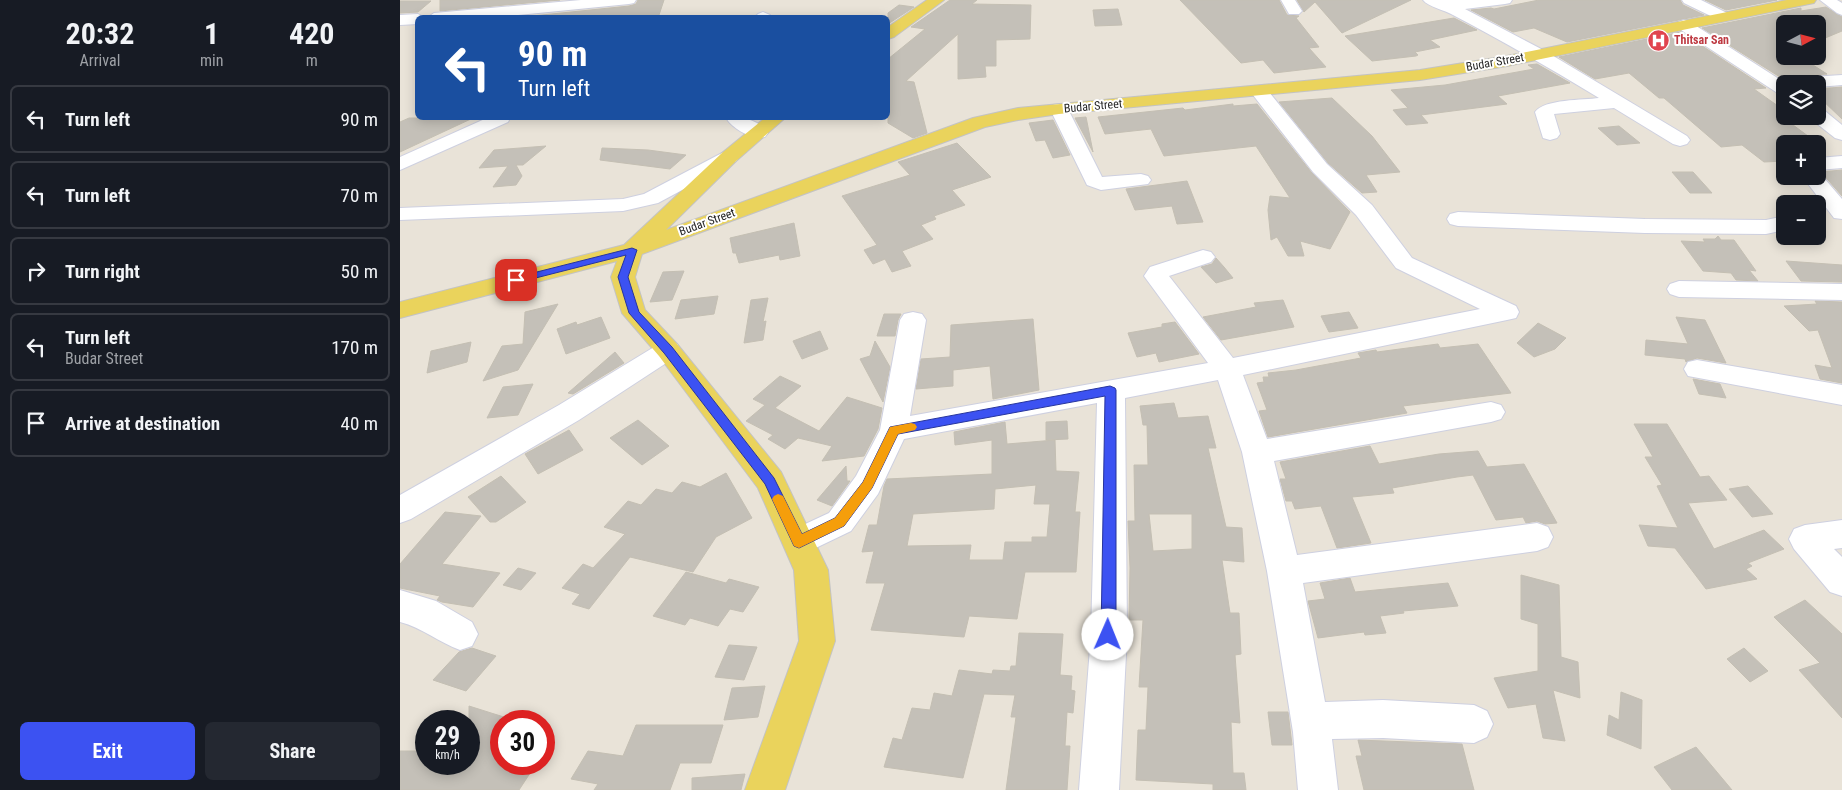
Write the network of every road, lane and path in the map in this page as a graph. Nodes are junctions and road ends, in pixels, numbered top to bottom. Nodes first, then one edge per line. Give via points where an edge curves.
1 (937, 0) edge
2 (1430, 0) edge
3 (1505, 0) edge
4 (1689, 0) edge
5 (1809, 0) edge
6 (1826, 0) edge
7 (636, 3) edge
8 (537, 4) edge
9 (1448, 6) junction
10 (1842, 10) edge
11 (456, 15) edge
12 (1724, 17) junction
13 (415, 19) edge
14 (400, 20) edge
15 (1684, 25) junction
16 (890, 33) edge
17 (1538, 54) junction
18 (1842, 80) edge
19 (1826, 82) edge
20 (1776, 84) edge
21 (1259, 91) junction
22 (1618, 102) junction
23 (1059, 109) junction
24 (497, 120) edge
25 (1826, 121) edge
26 (756, 123) edge
27 (1550, 134) dead end
28 (1842, 134) edge
29 (1680, 140) dead end
30 (729, 157) junction
31 (1842, 162) edge
32 (1826, 163) edge
33 (400, 164) edge
34 (1142, 180) dead end
35 (1819, 185) edge
36 (692, 193) junction
37 (400, 214) edge
38 (1842, 215) edge
39 (1826, 217) edge
40 (1458, 219) dead end
41 (1776, 225) edge
42 (632, 250) junction
43 (1204, 257) dead end
44 (1679, 289) dead end
45 (1842, 292) edge
46 (400, 306) edge
47 (400, 310) edge
48 (912, 320) dead end
49 (668, 350) junction
50 (1697, 369) dead end
51 (1227, 370) junction
52 (1110, 390) junction
53 (1842, 395) edge
54 (1491, 412) dead end
55 (894, 430) junction
56 (1257, 452) junction
57 (400, 510) edge
58 (1842, 534) edge
59 (1537, 536) dead end
60 (799, 542) junction
61 (1284, 571) junction
62 (1842, 581) edge
63 (400, 606) edge
64 (460, 634) dead end
65 (1310, 721) junction
66 (1474, 724) dead end
67 (765, 790) edge
68 (1099, 790) edge
69 (1318, 790) edge

1 - 16 main road
2 - 9 street
3 - 9 street
4 - 12 street
5 - 12 main road, Budar Street
6 - 10 street
7 - 8 street
8 - 11 street
9 - 17 street
12 - 15 main road, Budar Street
13 - 14 street
15 - 17 main road, Budar Street
15 - 20 street
17 - 21 main road, Budar Street via 1420,75
17 - 22 street
18 - 19 street
21 - 23 main road, Budar Street
21 - 51 street via 1320,168 1364,210 1404,263 1507,312
22 - 27 street via 1549,109 1544,112
22 - 29 street
23 - 34 street via 1094,181 1101,184
23 - 42 main road, Budar Street via 980,122
24 - 33 street
25 - 28 street
26 - 30 main road
30 - 36 main road
30 - 37 street via 640,203
31 - 32 street
35 - 38 street
36 - 42 main road
36 - 46 main road via 638,226 593,248
38 - 39 street
40 - 41 street via 1645,226
42 - 47 main road, Budar Street
42 - 49 main road via 623,277 634,313
43 - 51 street via 1158,272 1156,276
44 - 45 street
48 - 55 street
49 - 57 street via 535,433
49 - 60 main road via 770,481
50 - 53 street
51 - 52 street
51 - 56 street
52 - 55 street
52 - 68 street via 1108,635
54 - 56 street
55 - 60 street via 867,485 840,522
56 - 61 street
58 - 62 street via 1805,539
59 - 61 street
60 - 67 main road via 811,570 817,641
61 - 65 street
63 - 64 street via 424,612
65 - 66 street via 1383,719
65 - 69 street

